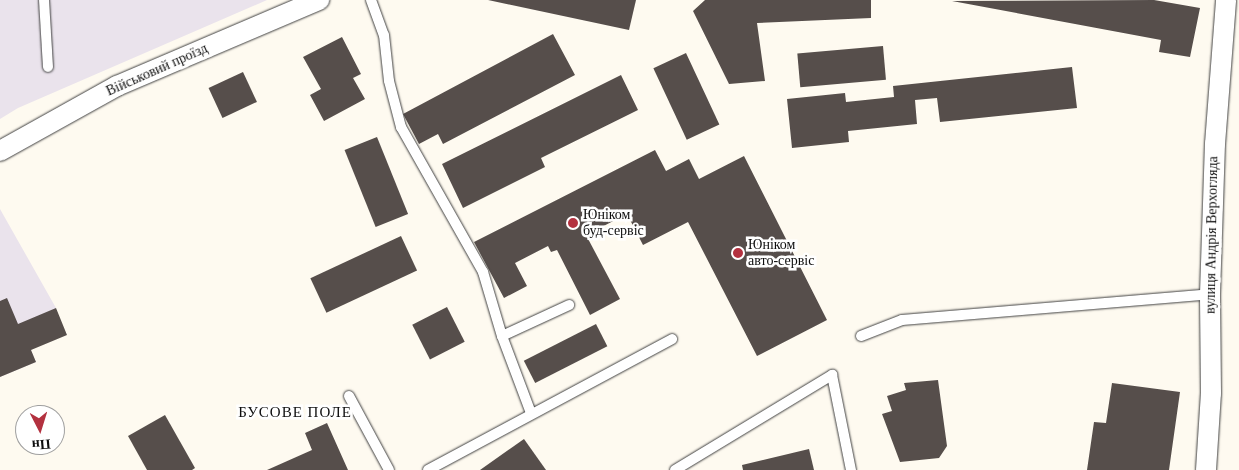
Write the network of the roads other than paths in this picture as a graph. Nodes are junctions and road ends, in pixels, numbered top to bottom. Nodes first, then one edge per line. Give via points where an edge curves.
1 (44, 0) edge
2 (319, 0) edge
3 (372, 0) edge
4 (1226, 0) edge
5 (48, 67) dead end
6 (0, 151) edge
7 (1210, 294) junction
8 (569, 305) dead end
9 (502, 336) junction
10 (861, 336) dead end
11 (672, 339) dead end
12 (348, 396) dead end
13 (531, 413) junction
14 (389, 470) edge
15 (428, 470) edge
16 (675, 470) edge
17 (852, 470) edge
18 (1206, 470) edge

1 - 5 lane
2 - 6 street, Військовий проїзд via 117,86
3 - 9 lane via 384,35 389,81 401,128 483,272
4 - 7 street, вулиця Андрія Верхогляда via 1214,144
7 - 10 lane via 902,320
7 - 18 street, вулиця Андрія Верхогляда via 1211,393
8 - 9 lane
9 - 13 lane
11 - 13 lane
12 - 14 lane
13 - 15 lane
16 - 17 lane via 832,375

